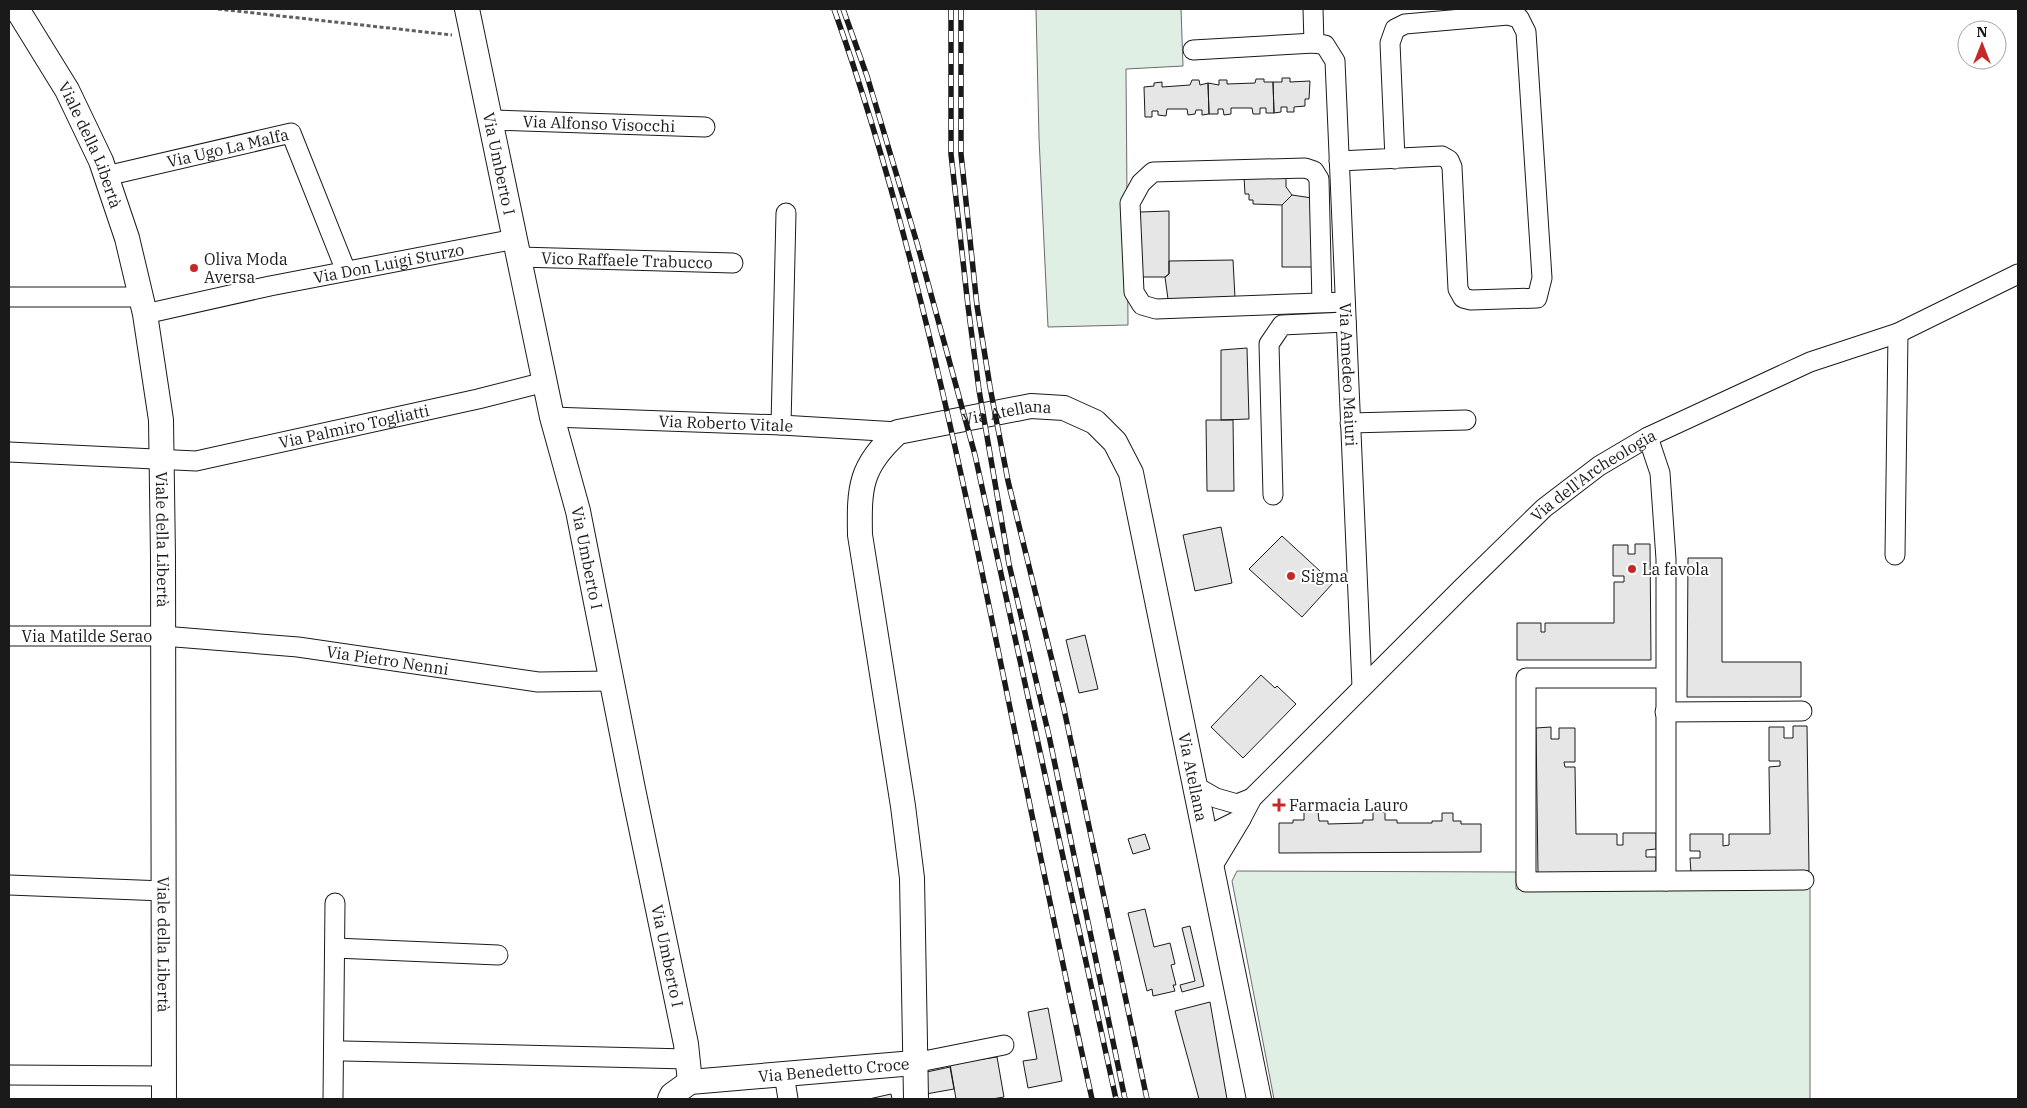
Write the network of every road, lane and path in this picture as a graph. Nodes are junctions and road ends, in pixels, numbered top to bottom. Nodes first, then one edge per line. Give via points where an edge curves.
1 (17, 9) edge
2 (218, 9) edge
3 (467, 9) edge
4 (1313, 9) edge
5 (9, 24) edge
6 (32, 34) junction
7 (473, 36) junction
8 (1314, 43) junction
9 (1193, 50) dead end
10 (491, 120) junction
11 (706, 127) dead end
12 (1395, 159) junction
13 (1339, 161) junction
14 (106, 176) junction
15 (786, 214) dead end
16 (517, 248) junction
17 (733, 263) dead end
18 (346, 271) junction
19 (2018, 274) edge
20 (9, 297) edge
21 (1345, 302) junction
22 (1322, 303) junction
23 (143, 306) junction
24 (1346, 322) junction
25 (1898, 332) junction
26 (545, 382) junction
27 (552, 417) junction
28 (1466, 420) dead end
29 (1350, 423) junction
30 (781, 425) junction
31 (898, 432) junction
32 (1648, 437) junction
33 (9, 452) edge
34 (161, 459) junction
35 (1273, 495) dead end
36 (1895, 554) dead end
37 (9, 636) edge
38 (163, 636) junction
39 (1665, 678) junction
40 (611, 681) junction
41 (1362, 687) junction
42 (1802, 711) dead end
43 (1666, 712) junction
44 (1195, 786) junction
45 (1244, 807) junction
46 (1203, 826) junction
47 (1212, 867) junction
48 (1804, 880) dead end
49 (1666, 881) junction
50 (9, 885) edge
51 (164, 891) junction
52 (335, 904) dead end
53 (335, 948) junction
54 (498, 954) dead end
55 (1004, 1045) dead end
56 (344, 1051) dead end
57 (914, 1063) junction
58 (689, 1071) junction
59 (784, 1074) junction
60 (9, 1075) edge
61 (164, 1076) junction
62 (164, 1099) edge
63 (333, 1099) edge
64 (670, 1099) edge
65 (788, 1099) edge
66 (916, 1099) edge
67 (1259, 1099) edge

1 - 6 main road, Viale della Libertà
2 - 7 path
3 - 7 main road, Via Umberto I
4 - 8 street
5 - 6 street
6 - 14 main road, Viale della Libertà via 68,90
7 - 10 main road, Via Umberto I
8 - 9 street
8 - 13 street, Via Amedeo Maiuri via 1325,45 1335,61
10 - 11 street, Via Alfonso Visocchi
10 - 16 main road, Via Umberto I
12 - 12 street via 1390,43 1394,29 1405,24 1508,15 1519,18 1526,32 1542,278 1537,298 1463,298 1458,289 1452,167 1449,160 1442,156
12 - 13 street
13 - 21 street, Via Amedeo Maiuri
14 - 18 street, Via Ugo La Malfa via 291,133
14 - 23 main road, Viale della Libertà via 127,238
15 - 30 street
16 - 17 street, Vico Raffaele Trabucco
16 - 18 street, Via Don Luigi Sturzo
16 - 26 main road, Via Umberto I
18 - 23 street, Via Don Luigi Sturzo
19 - 25 street, Via dell'Archeologia
20 - 23 street, Via Don Luigi Sturzo
21 - 22 street
21 - 24 street, Via Amedeo Maiuri
22 - 22 street via 1319,179 1314,171 1305,168 1153,172 1130,203 1134,292 1142,305 1156,309
23 - 34 main road, Viale della Libertà via 160,420
24 - 29 street, Via Amedeo Maiuri
24 - 35 street via 1282,325 1268,344
25 - 32 street, Via dell'Archeologia via 1810,362
25 - 36 street
26 - 27 main road, Via Umberto I
26 - 34 street, Via Palmiro Togliatti via 196,461
27 - 30 street, Via Roberto Vitale
27 - 40 main road, Via Umberto I via 578,511
28 - 29 street
29 - 41 street, Via Amedeo Maiuri
30 - 31 street, Via Roberto Vitale
31 - 44 main road, Via Atellana via 1031,406 1064,408 1095,422 1115,442 1131,473
31 - 57 main road via 869,464 859,496 860,535 904,806 912,878
32 - 39 street via 1660,473 1663,503
32 - 41 street, Via dell'Archeologia via 1599,466 1544,508
33 - 34 street, Via Palmiro Togliatti
34 - 38 main road, Viale della Libertà
37 - 38 street, Via Matilde Serao
38 - 40 street, Via Pietro Nenni via 298,646 538,682
38 - 51 main road, Viale della Libertà
39 - 43 street
39 - 49 street via 1526,678 1526,882
40 - 58 main road, Via Umberto I
41 - 45 street, Via dell'Archeologia
42 - 43 street
43 - 49 street
44 - 45 street via 1216,798
44 - 46 main road, Via Atellana
45 - 46 street, Via dell'Archeologia via 1222,812
45 - 47 street
46 - 47 main road, Via Atellana
47 - 67 main road, Via Atellana
48 - 49 street
50 - 51 street
51 - 61 main road, Viale della Libertà
52 - 53 street
53 - 54 street
53 - 63 street
55 - 57 street, Via Benedetto Croce
56 - 58 street
57 - 59 main road, Via Benedetto Croce
57 - 66 main road
58 - 59 main road, Via Benedetto Croce
58 - 64 main road
59 - 65 street
60 - 61 street
61 - 62 main road, Viale della Libertà

